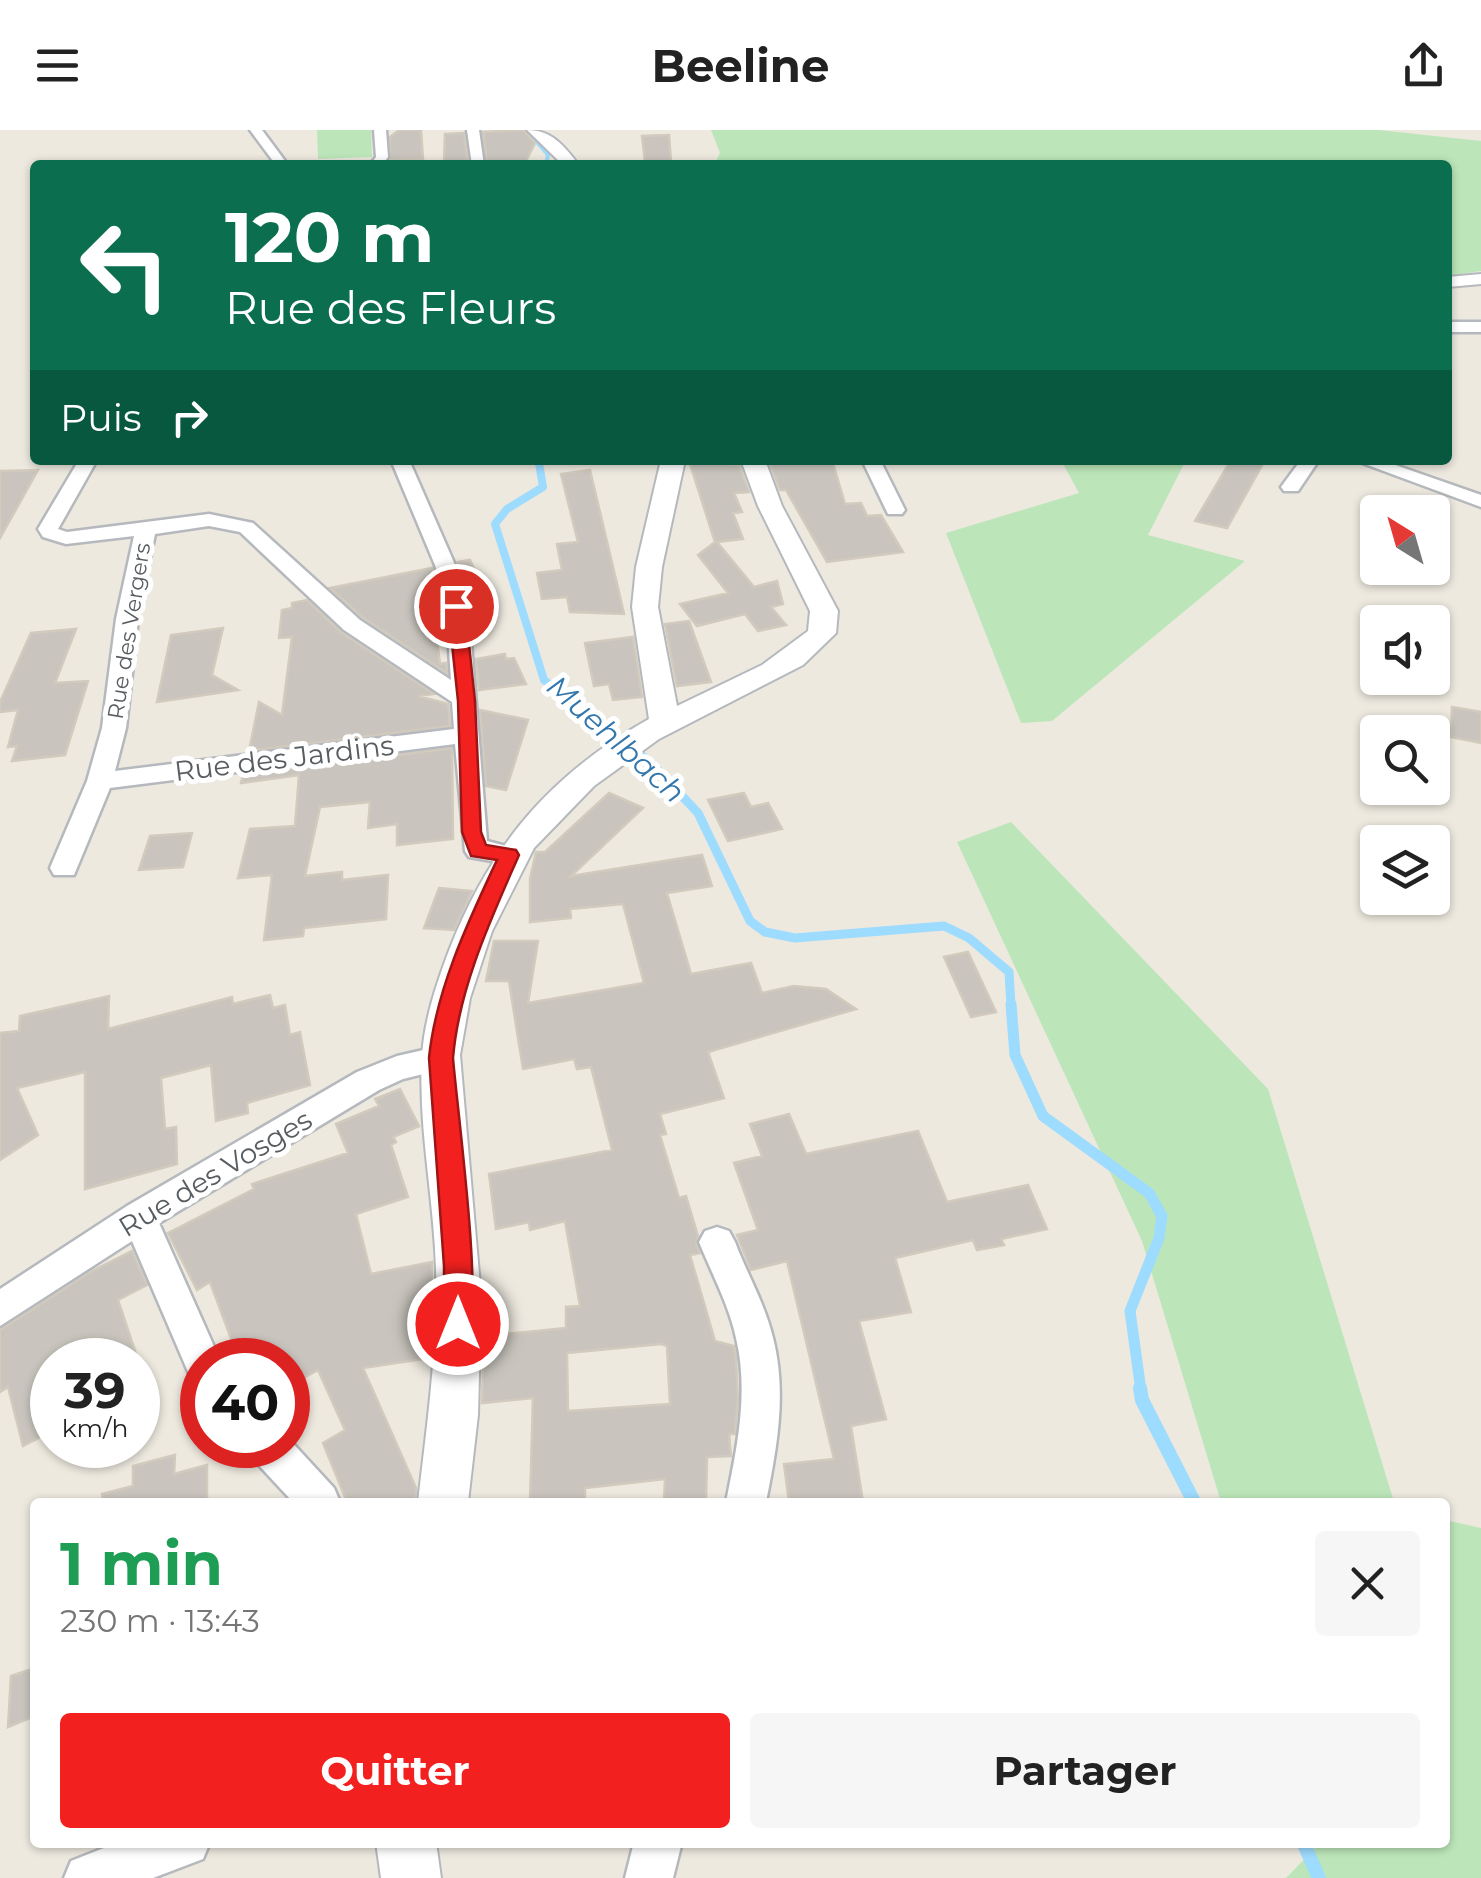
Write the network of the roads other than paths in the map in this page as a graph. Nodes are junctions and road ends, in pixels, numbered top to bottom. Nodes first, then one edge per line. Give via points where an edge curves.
1 (256, 130) edge
2 (380, 130) edge
3 (473, 130) edge
4 (537, 132) edge
5 (278, 160) edge
6 (380, 160) edge
7 (477, 160) edge
8 (567, 160) edge
9 (1481, 279) edge
10 (1452, 282) edge
11 (1481, 327) edge
12 (1452, 328) edge
13 (85, 465) edge
14 (402, 465) edge
15 (672, 465) edge
16 (755, 465) edge
17 (874, 465) edge
18 (1306, 465) edge
19 (1377, 465) edge
20 (1291, 487) dead end
21 (1481, 501) edge
22 (896, 510) dead end
23 (146, 530) junction
24 (466, 701) junction
25 (653, 731) junction
26 (468, 735) junction
27 (100, 781) junction
28 (509, 855) junction
29 (64, 868) dead end
30 (441, 1058) junction
31 (139, 1217) junction
32 (717, 1242) dead end
33 (0, 1309) edge
34 (192, 1338) edge
35 (288, 1468) edge
36 (316, 1498) edge
37 (443, 1498) edge
38 (747, 1498) edge
39 (170, 1848) edge
40 (407, 1848) edge
41 (656, 1848) edge
42 (88, 1878) edge
43 (411, 1878) edge
44 (649, 1878) edge

1 - 5 street
2 - 6 street
3 - 7 street
4 - 8 street
9 - 10 street
11 - 12 street
13 - 23 street via 50,533 66,538
14 - 24 street via 456,606
15 - 25 street via 645,607
16 - 25 street via 824,611 825,626 790,658
17 - 22 street
18 - 20 street
19 - 21 street
23 - 24 street, Rue des Vergers via 209,520 246,527 352,625
23 - 27 street, Rue des Vergers
24 - 26 street
25 - 28 street via 561,798
26 - 27 street, Rue des Jardins
26 - 28 street via 474,841 478,851
27 - 29 street, Rue des Vergers
28 - 30 street via 476,927
30 - 31 street, Rue des Vosges via 368,1081
30 - 37 street via 458,1266
31 - 33 street, Rue des Vosges
31 - 34 street
32 - 38 street via 760,1361 761,1416
35 - 36 street
39 - 42 street
40 - 43 street
41 - 44 street

